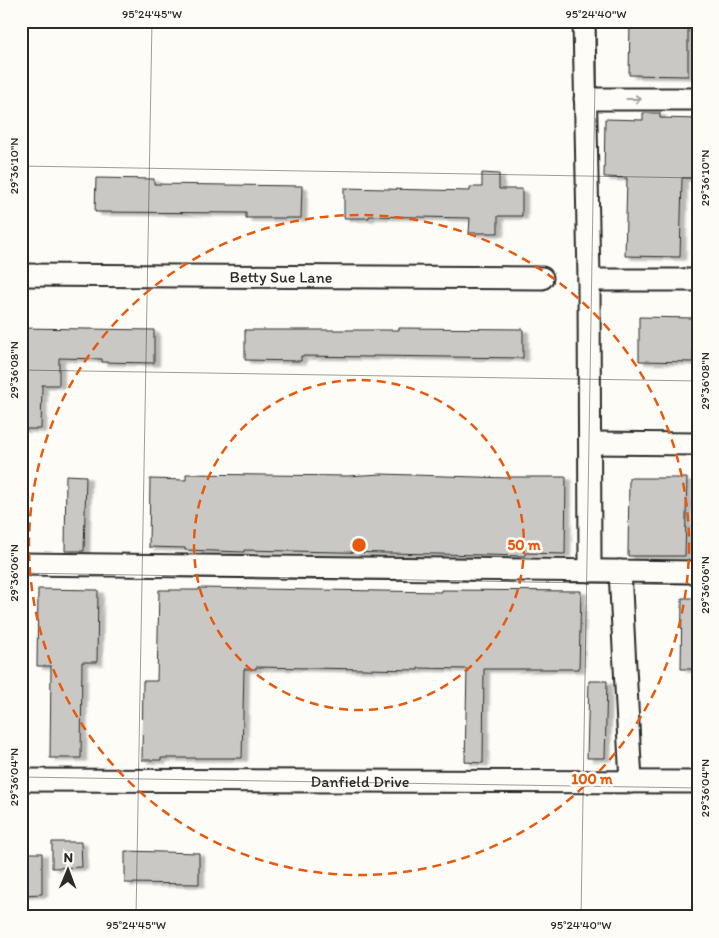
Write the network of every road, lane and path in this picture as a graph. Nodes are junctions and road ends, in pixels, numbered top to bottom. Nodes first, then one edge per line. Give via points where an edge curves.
1 (584, 21) edge
2 (585, 99) junction
3 (698, 99) edge
4 (21, 275) edge
5 (542, 278) dead end
6 (589, 280) junction
7 (698, 280) edge
8 (590, 443) junction
9 (698, 444) edge
10 (21, 564) edge
11 (590, 571) junction
12 (620, 571) junction
13 (698, 572) edge
14 (21, 780) edge
15 (631, 782) junction
16 (698, 782) edge

1 - 2 street
2 -> 3 street
2 - 6 street
4 - 5 street, Betty Sue Lane
6 - 7 street
6 - 8 street
8 - 9 street
8 - 11 street
10 - 11 street
11 - 12 street
12 - 13 street
12 - 15 street
14 - 15 street, Danfield Drive
15 - 16 street, Danfield Drive

